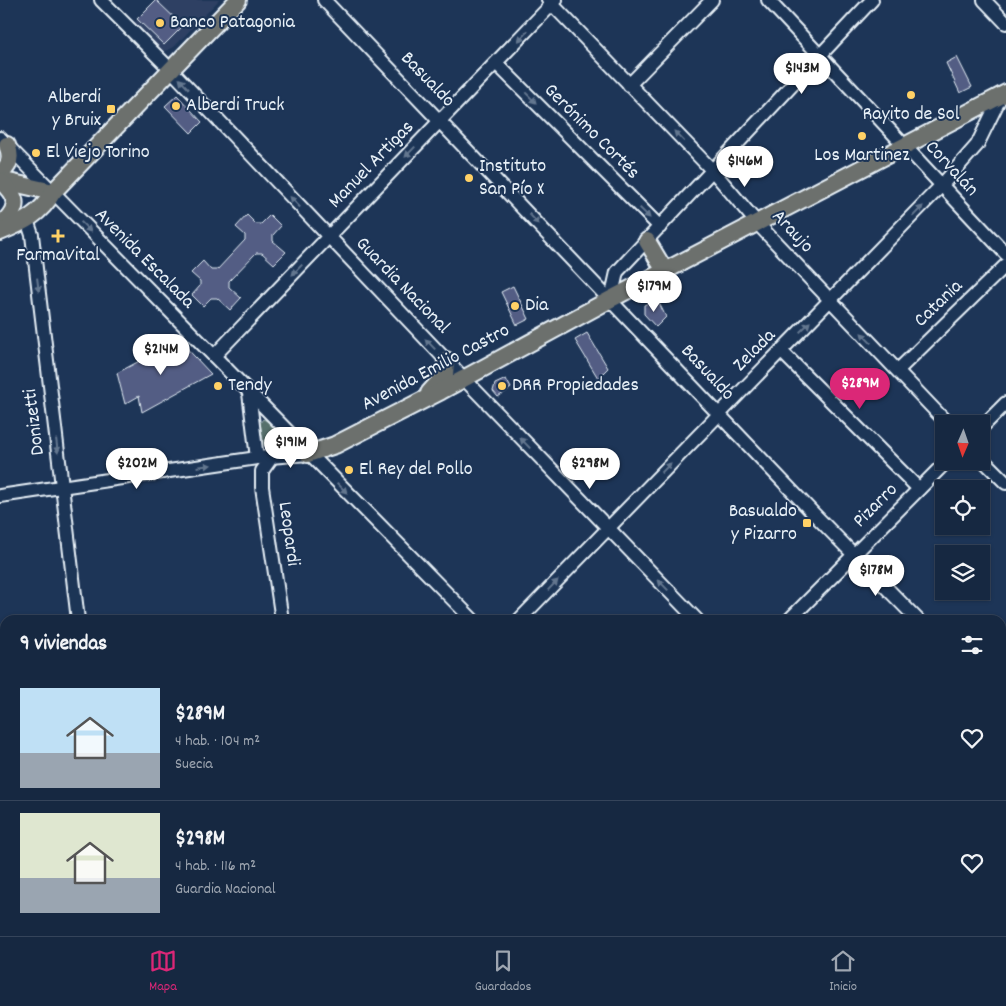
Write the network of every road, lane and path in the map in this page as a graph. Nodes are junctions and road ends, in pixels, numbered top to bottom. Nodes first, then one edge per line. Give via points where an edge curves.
1 (101, 0) edge
2 (238, 0) edge
3 (324, 0) edge
4 (712, 0) edge
5 (768, 0) edge
6 (872, 0) edge
7 (985, 0) edge
8 (552, 1) edge
9 (1006, 23) edge
10 (821, 54) junction
11 (496, 63) junction
12 (171, 70) junction
13 (629, 86) junction
14 (1003, 94) edge
15 (440, 121) junction
16 (4, 142) edge
17 (904, 146) junction
18 (713, 171) junction
19 (0, 174) edge
20 (0, 180) edge
21 (941, 186) junction
22 (53, 192) junction
23 (26, 220) junction
24 (757, 223) junction
25 (0, 226) edge
26 (660, 227) junction
27 (0, 232) edge
28 (329, 237) junction
29 (647, 241) junction
30 (1006, 254) edge
31 (1006, 265) edge
32 (665, 271) junction
33 (611, 299) junction
34 (831, 301) junction
35 (782, 351) junction
36 (214, 356) junction
37 (446, 360) junction
38 (898, 370) junction
39 (464, 379) junction
40 (249, 393) junction
41 (420, 401) junction
42 (1006, 403) edge
43 (720, 414) junction
44 (940, 415) edge
45 (990, 419) edge
46 (308, 454) junction
47 (272, 457) junction
48 (257, 458) junction
49 (990, 467) edge
50 (938, 470) edge
51 (1006, 482) edge
52 (62, 487) junction
53 (919, 489) junction
54 (0, 496) edge
55 (608, 529) junction
56 (853, 554) junction
57 (77, 615) edge
58 (281, 615) edge
59 (468, 615) edge
60 (524, 615) edge
61 (692, 615) edge
62 (794, 615) edge
63 (913, 615) edge

1 - 12 street, Guardia Nacional
2 - 12 main road
3 - 15 street, Basualdo
4 - 13 street
5 - 10 street, Corvalán
6 - 10 street
7 - 9 street
8 -> 11 street, Manuel Artigas
8 - 13 street, Araujo
10 - 17 street, Corvalán
10 - 18 street
11 - 15 street, Manuel Artigas
11 -> 26 street, Gerónimo Cortés
12 - 22 main road
28 -> 12 street, Guardia Nacional
18 -> 13 street, Araujo
14 - 17 main road, Avenida Emilio Castro
14 - 21 street, Zelada via 977,144
15 -> 28 street, Manuel Artigas
15 -> 33 street, Basualdo
16 - 19 main road via 10,160
16 - 22 street, Avenida Escalada
17 - 21 street, Corvalán
17 - 24 main road, Avenida Emilio Castro
18 - 24 street, Araujo
18 - 26 street
20 - 22 main road
20 - 25 main road via 12,193 15,207
21 - 30 street, Corvalán
34 -> 21 street, Zelada
22 - 23 main road via 44,207
22 -> 36 street, Avenida Escalada
23 - 27 main road
23 -> 52 street, Donizetti via 32,235
24 - 32 main road, Avenida Emilio Castro
24 - 34 street, Araujo
26 - 29 street
28 -> 36 street, Manuel Artigas
37 -> 28 street, Guardia Nacional
29 - 32 main road
29 - 33 street via 617,272
31 - 38 street, Catania
32 - 33 main road, Avenida Emilio Castro
33 - 39 main road, Avenida Emilio Castro
33 - 43 street, Basualdo
35 -> 34 street, Zelada
38 -> 34 street, Araujo
35 - 43 street, Zelada
35 - 53 street
36 - 40 street, Avenida Escalada
37 - 39 street, Guardia Nacional
37 - 41 main road via 442,381
38 - 44 street, Araujo
39 - 41 main road, Avenida Emilio Castro
55 -> 39 street, Guardia Nacional
40 - 46 street, Avenida Escalada
40 - 48 street
41 - 46 main road, Avenida Emilio Castro via 335,445
42 - 45 street
55 -> 43 street, Zelada
43 - 56 street, Basualdo
46 - 47 street
46 -> 59 street, Avenida Escalada
47 - 48 street
47 - 58 street, Leopardi via 262,471 262,487
52 -> 48 street
49 - 51 street
50 - 53 street, Pizarro
52 - 54 street
52 - 57 street, Donizetti
53 - 56 street, Pizarro
60 -> 55 street, Zelada
61 -> 55 street, Guardia Nacional
56 - 62 street, Pizarro
56 - 63 street, Basualdo

